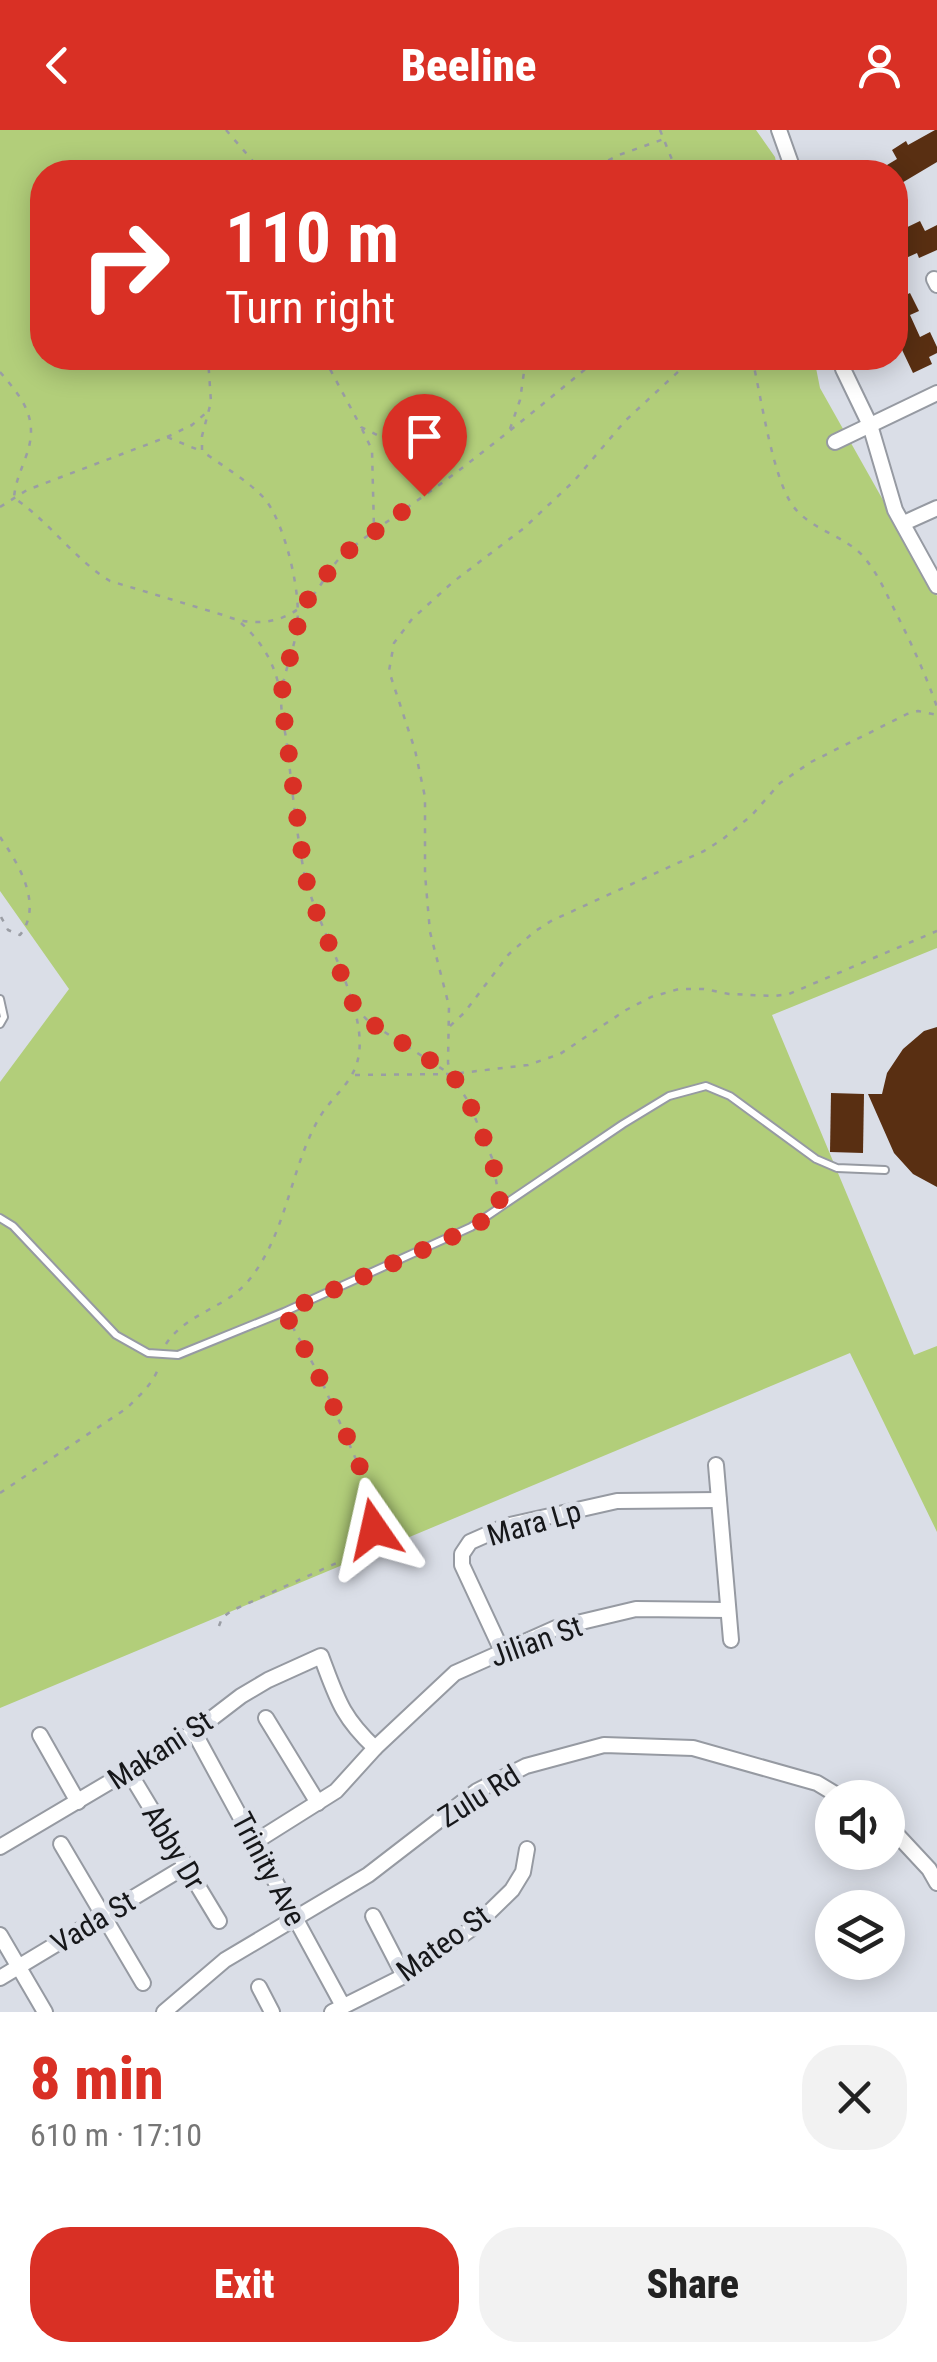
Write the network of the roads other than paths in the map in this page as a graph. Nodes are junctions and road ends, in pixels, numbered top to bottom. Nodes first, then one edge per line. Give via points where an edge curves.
1 (779, 130) edge
2 (790, 160) edge
3 (842, 370) edge
4 (937, 394) edge
5 (870, 425) junction
6 (835, 442) dead end
7 (937, 508) edge
8 (904, 523) junction
9 (937, 586) edge
10 (0, 999) edge
11 (0, 1024) edge
12 (884, 1170) dead end
13 (0, 1218) edge
14 (716, 1465) dead end
15 (719, 1500) junction
16 (728, 1610) junction
17 (731, 1640) dead end
18 (502, 1651) junction
19 (266, 1718) dead end
20 (194, 1732) junction
21 (40, 1735) dead end
22 (375, 1748) junction
23 (129, 1772) junction
24 (815, 1782) edge
25 (78, 1802) junction
26 (318, 1803) junction
27 (255, 1842) junction
28 (61, 1844) dead end
29 (905, 1844) edge
30 (0, 1847) edge
31 (527, 1849) dead end
32 (186, 1866) junction
33 (937, 1883) edge
34 (373, 1916) dead end
35 (103, 1917) junction
36 (296, 1919) junction
37 (219, 1921) dead end
38 (0, 1936) edge
39 (18, 1967) junction
40 (404, 1976) junction
41 (0, 1978) edge
42 (143, 1983) dead end
43 (258, 1987) dead end
44 (337, 2009) edge
45 (45, 2012) edge
46 (164, 2012) edge
47 (272, 2012) edge

1 - 2 street
3 - 5 street
4 - 5 street
5 - 6 street
5 - 8 street
7 - 8 street
8 - 9 street
10 - 11 lane
12 - 13 lane via 837,1168 816,1159 706,1086 669,1096 472,1228 178,1354 148,1354 116,1336
14 - 15 street
15 - 16 street
15 - 18 street, Mara Lp via 612,1502 506,1526 470,1542 463,1567
16 - 17 street
16 - 18 street, Jilian St via 636,1609 556,1628
18 - 22 street, Jilian St via 455,1673
19 - 26 street
20 - 22 street, Makani St via 240,1696 321,1656 343,1712
20 - 23 street, Makani St
20 - 27 street, Trinity Ave
21 - 25 street
22 - 26 street, Jilian St
23 - 25 street, Makani St
23 - 32 street, Abby Dr
24 - 36 street, Zulu Rd via 693,1748 604,1745 526,1766 477,1791 368,1875
25 - 30 street, Makani St
26 - 27 street, Jilian St
27 - 36 street, Trinity Ave
28 - 35 street
29 - 33 street
31 - 40 street, Mateo St via 512,1890 474,1927
32 - 35 street, Vada St
32 - 37 street, Abby Dr
34 - 40 street
35 - 39 street, Vada St
35 - 42 street
36 - 44 street, Trinity Ave
36 - 46 street, Zulu Rd via 225,1960
38 - 39 street
39 - 41 street, Vada St
39 - 45 street
40 - 44 street, Mateo St
43 - 47 street

